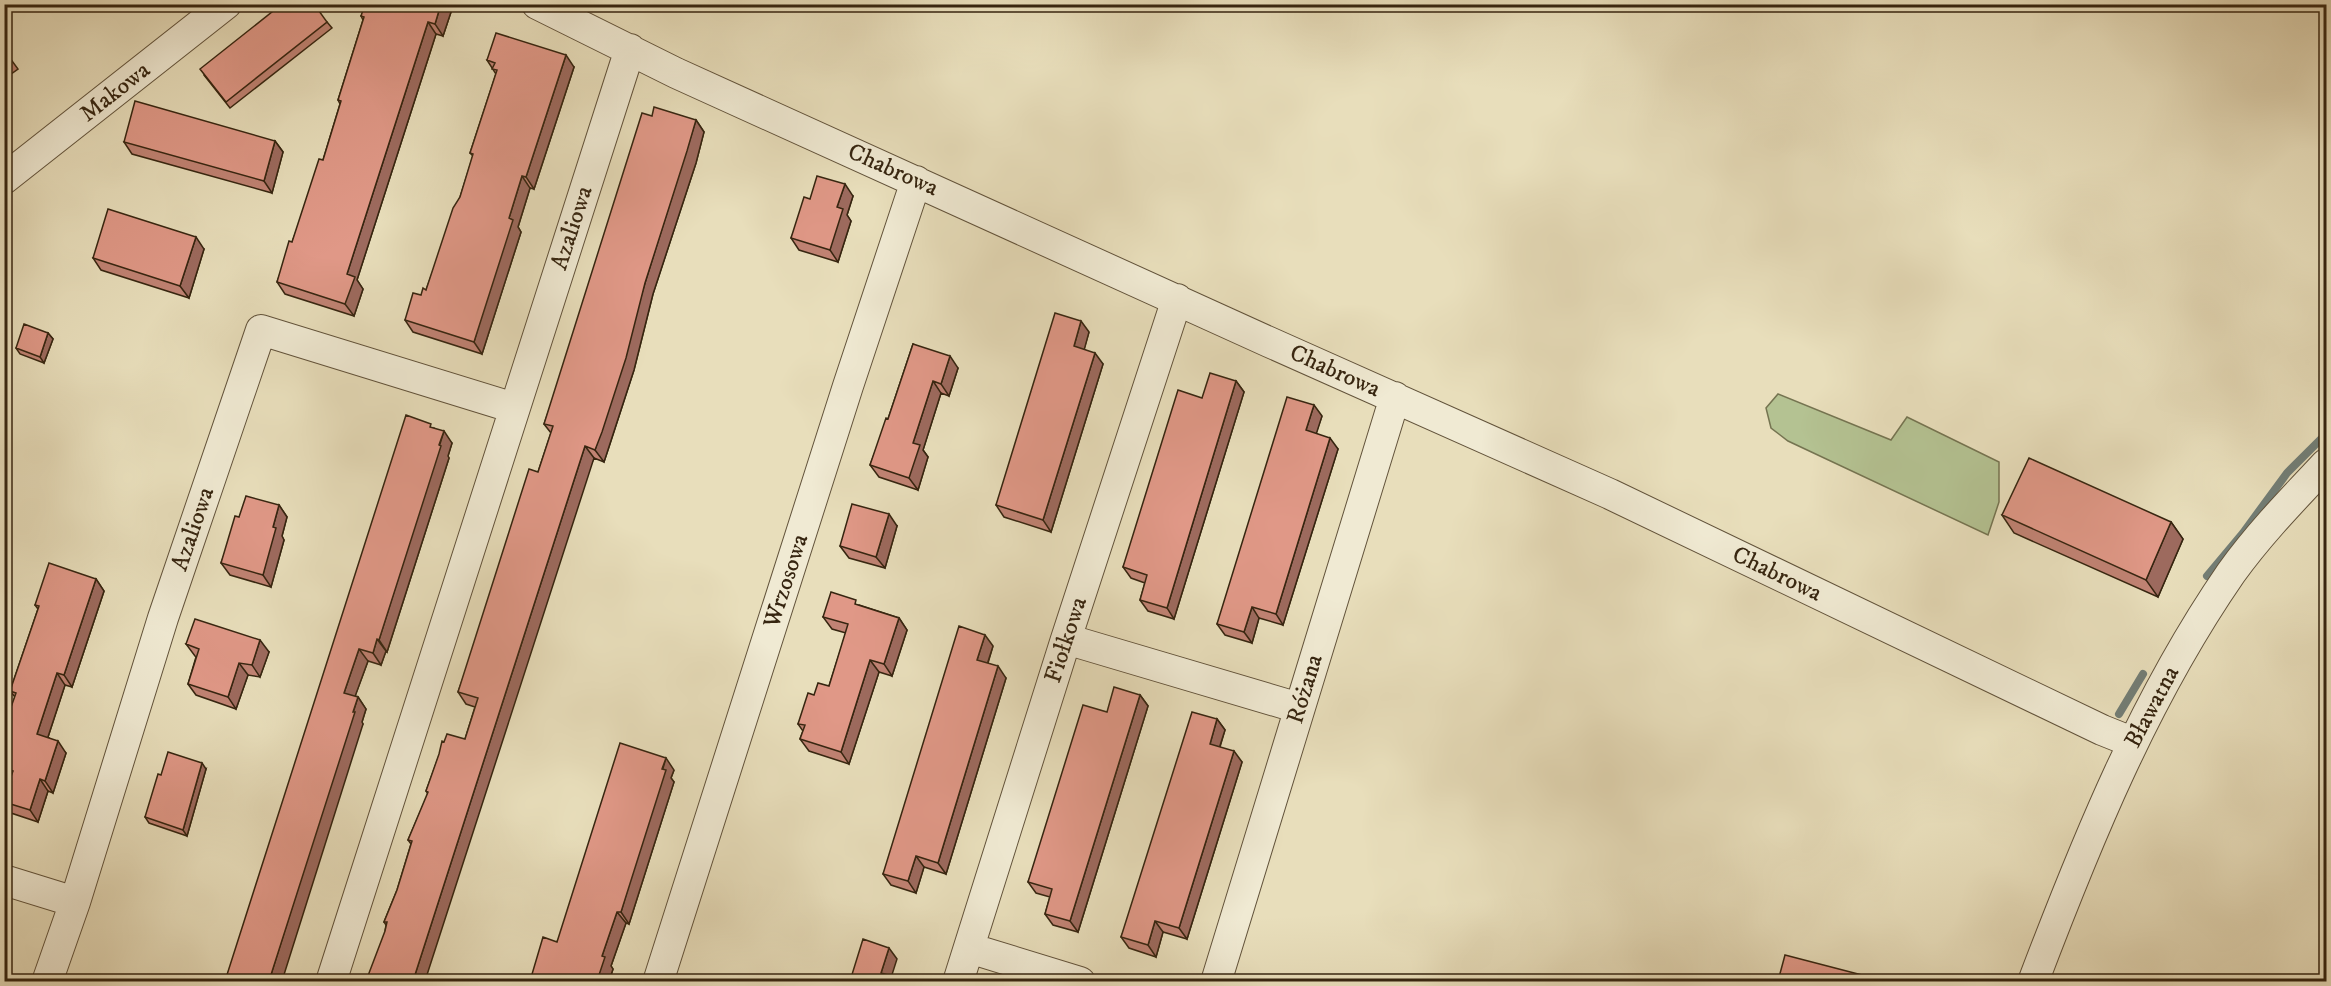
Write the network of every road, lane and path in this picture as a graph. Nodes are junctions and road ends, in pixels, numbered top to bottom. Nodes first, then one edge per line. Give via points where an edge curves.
1 (226, 4) edge
2 (537, 4) edge
3 (630, 49) junction
4 (4, 179) edge
5 (916, 181) junction
6 (1177, 300) junction
7 (1395, 397) junction
8 (514, 408) junction
9 (2326, 464) edge
10 (1066, 639) junction
11 (1299, 708) junction
12 (2132, 742) junction
13 (4, 879) edge
14 (75, 902) junction
15 (969, 948) junction
16 (47, 981) edge
17 (332, 981) edge
18 (658, 981) edge
19 (958, 981) edge
20 (1080, 981) edge
21 (1216, 981) edge
22 (2033, 981) edge

1 - 4 street, Makowa
2 - 3 street, Chabrowa
3 - 5 street, Chabrowa
3 - 8 street, Azaliowa
5 - 6 street, Chabrowa
5 - 18 street, Wrzosowa
6 - 7 street, Chabrowa
6 - 10 street, Fiołkowa
7 - 11 street, Różana
7 - 12 street, Chabrowa via 1610,494
8 - 14 street, Azaliowa via 261,330 163,618
8 - 17 street, Azaliowa
9 - 12 street, Bławatna via 2232,573 2184,648
10 - 11 street
10 - 15 street, Fiołkowa
11 - 21 street, Różana
12 - 22 street, Bławatna
13 - 14 street
14 - 16 street, Azaliowa
15 - 19 street, Fiołkowa
15 - 20 street

